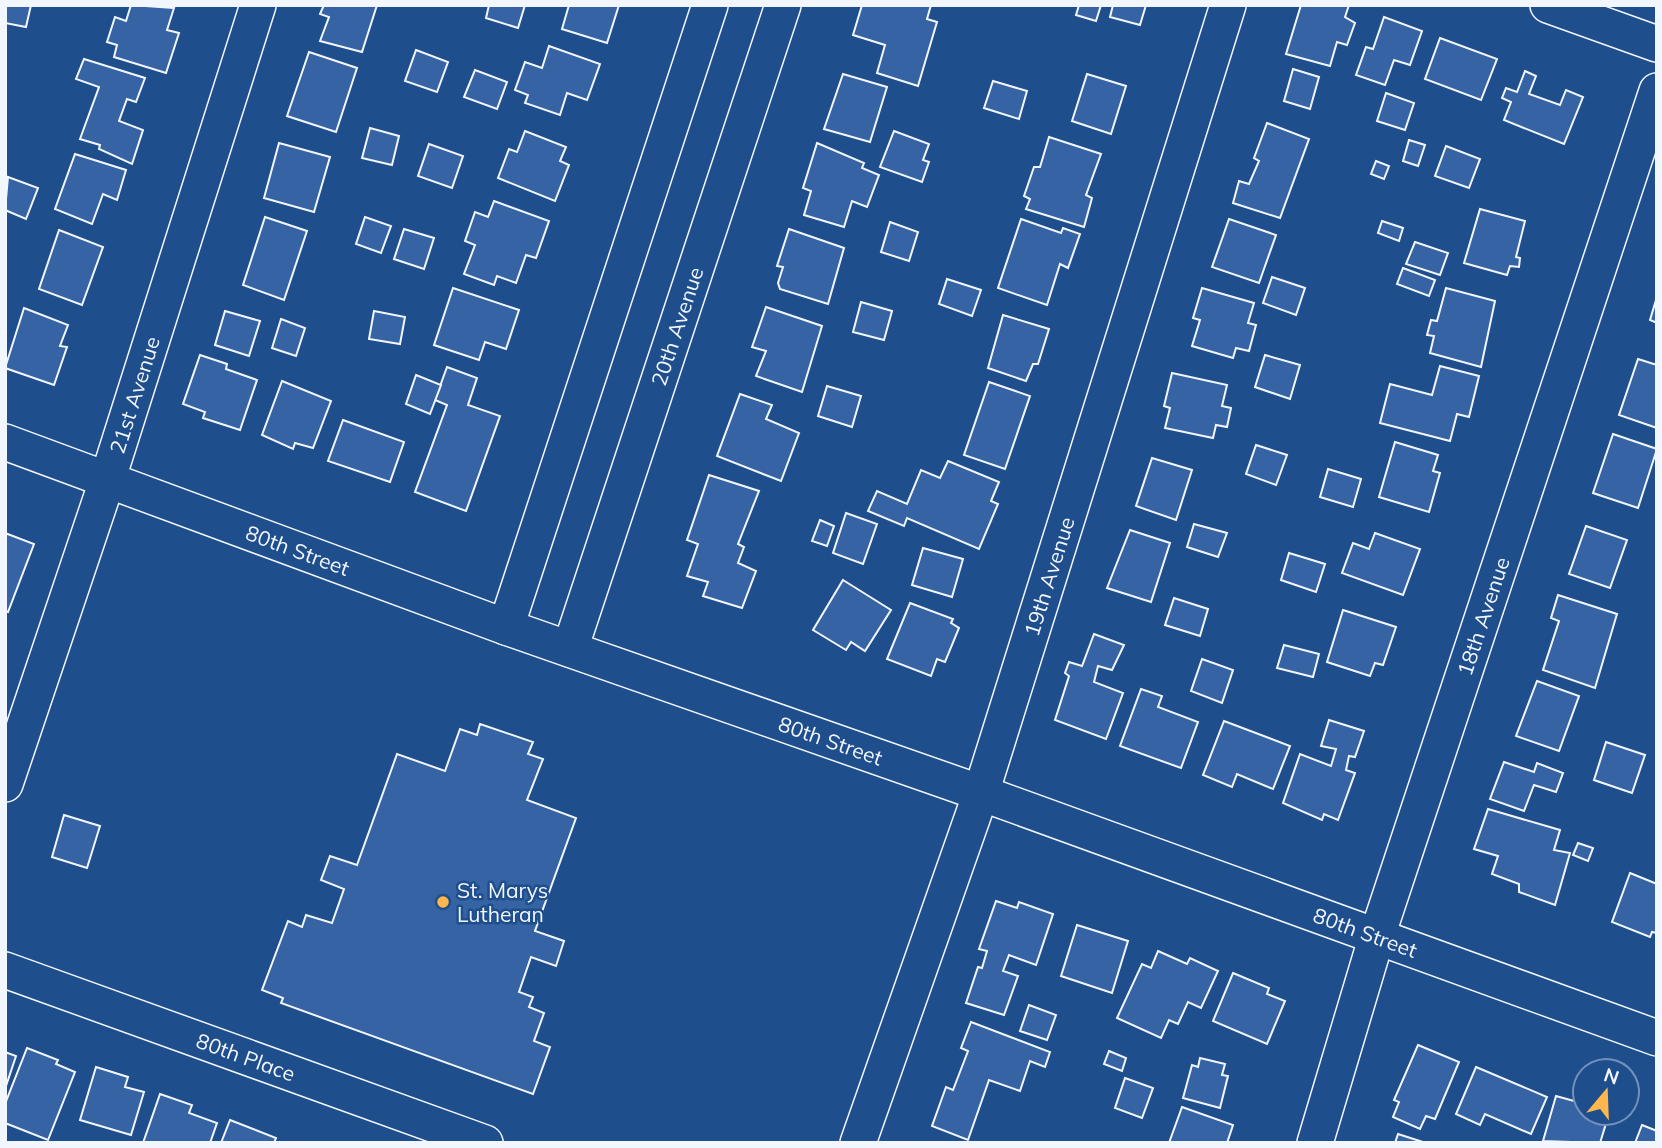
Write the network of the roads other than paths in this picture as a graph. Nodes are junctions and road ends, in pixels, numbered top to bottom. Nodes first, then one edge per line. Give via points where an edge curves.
1 (258, 5) edge
2 (710, 5) edge
3 (783, 5) edge
4 (1228, 5) edge
5 (1548, 5) edge
6 (1657, 44) edge
7 (1657, 91) edge
8 (5, 442) edge
9 (108, 478) junction
10 (506, 627) junction
11 (570, 649) junction
12 (5, 783) edge
13 (981, 793) junction
14 (1376, 939) junction
15 (5, 970) edge
16 (1657, 1038) edge
17 (485, 1143) edge
18 (858, 1143) edge
19 (1315, 1143) edge

1 - 9 street, 21st Avenue
2 - 10 street
3 - 11 street, 20th Avenue
4 - 13 street, 19th Avenue
5 - 6 street
7 - 14 street, 18th Avenue
8 - 9 street, 80th Street
9 - 10 street, 80th Street
9 - 12 street, 21st Avenue
10 - 11 street, 80th Street
11 - 13 street, 80th Street
13 - 14 street, 80th Street
13 - 18 street, 19th Avenue
14 - 16 street, 80th Street
14 - 19 street, 18th Avenue
15 - 17 street, 80th Place

